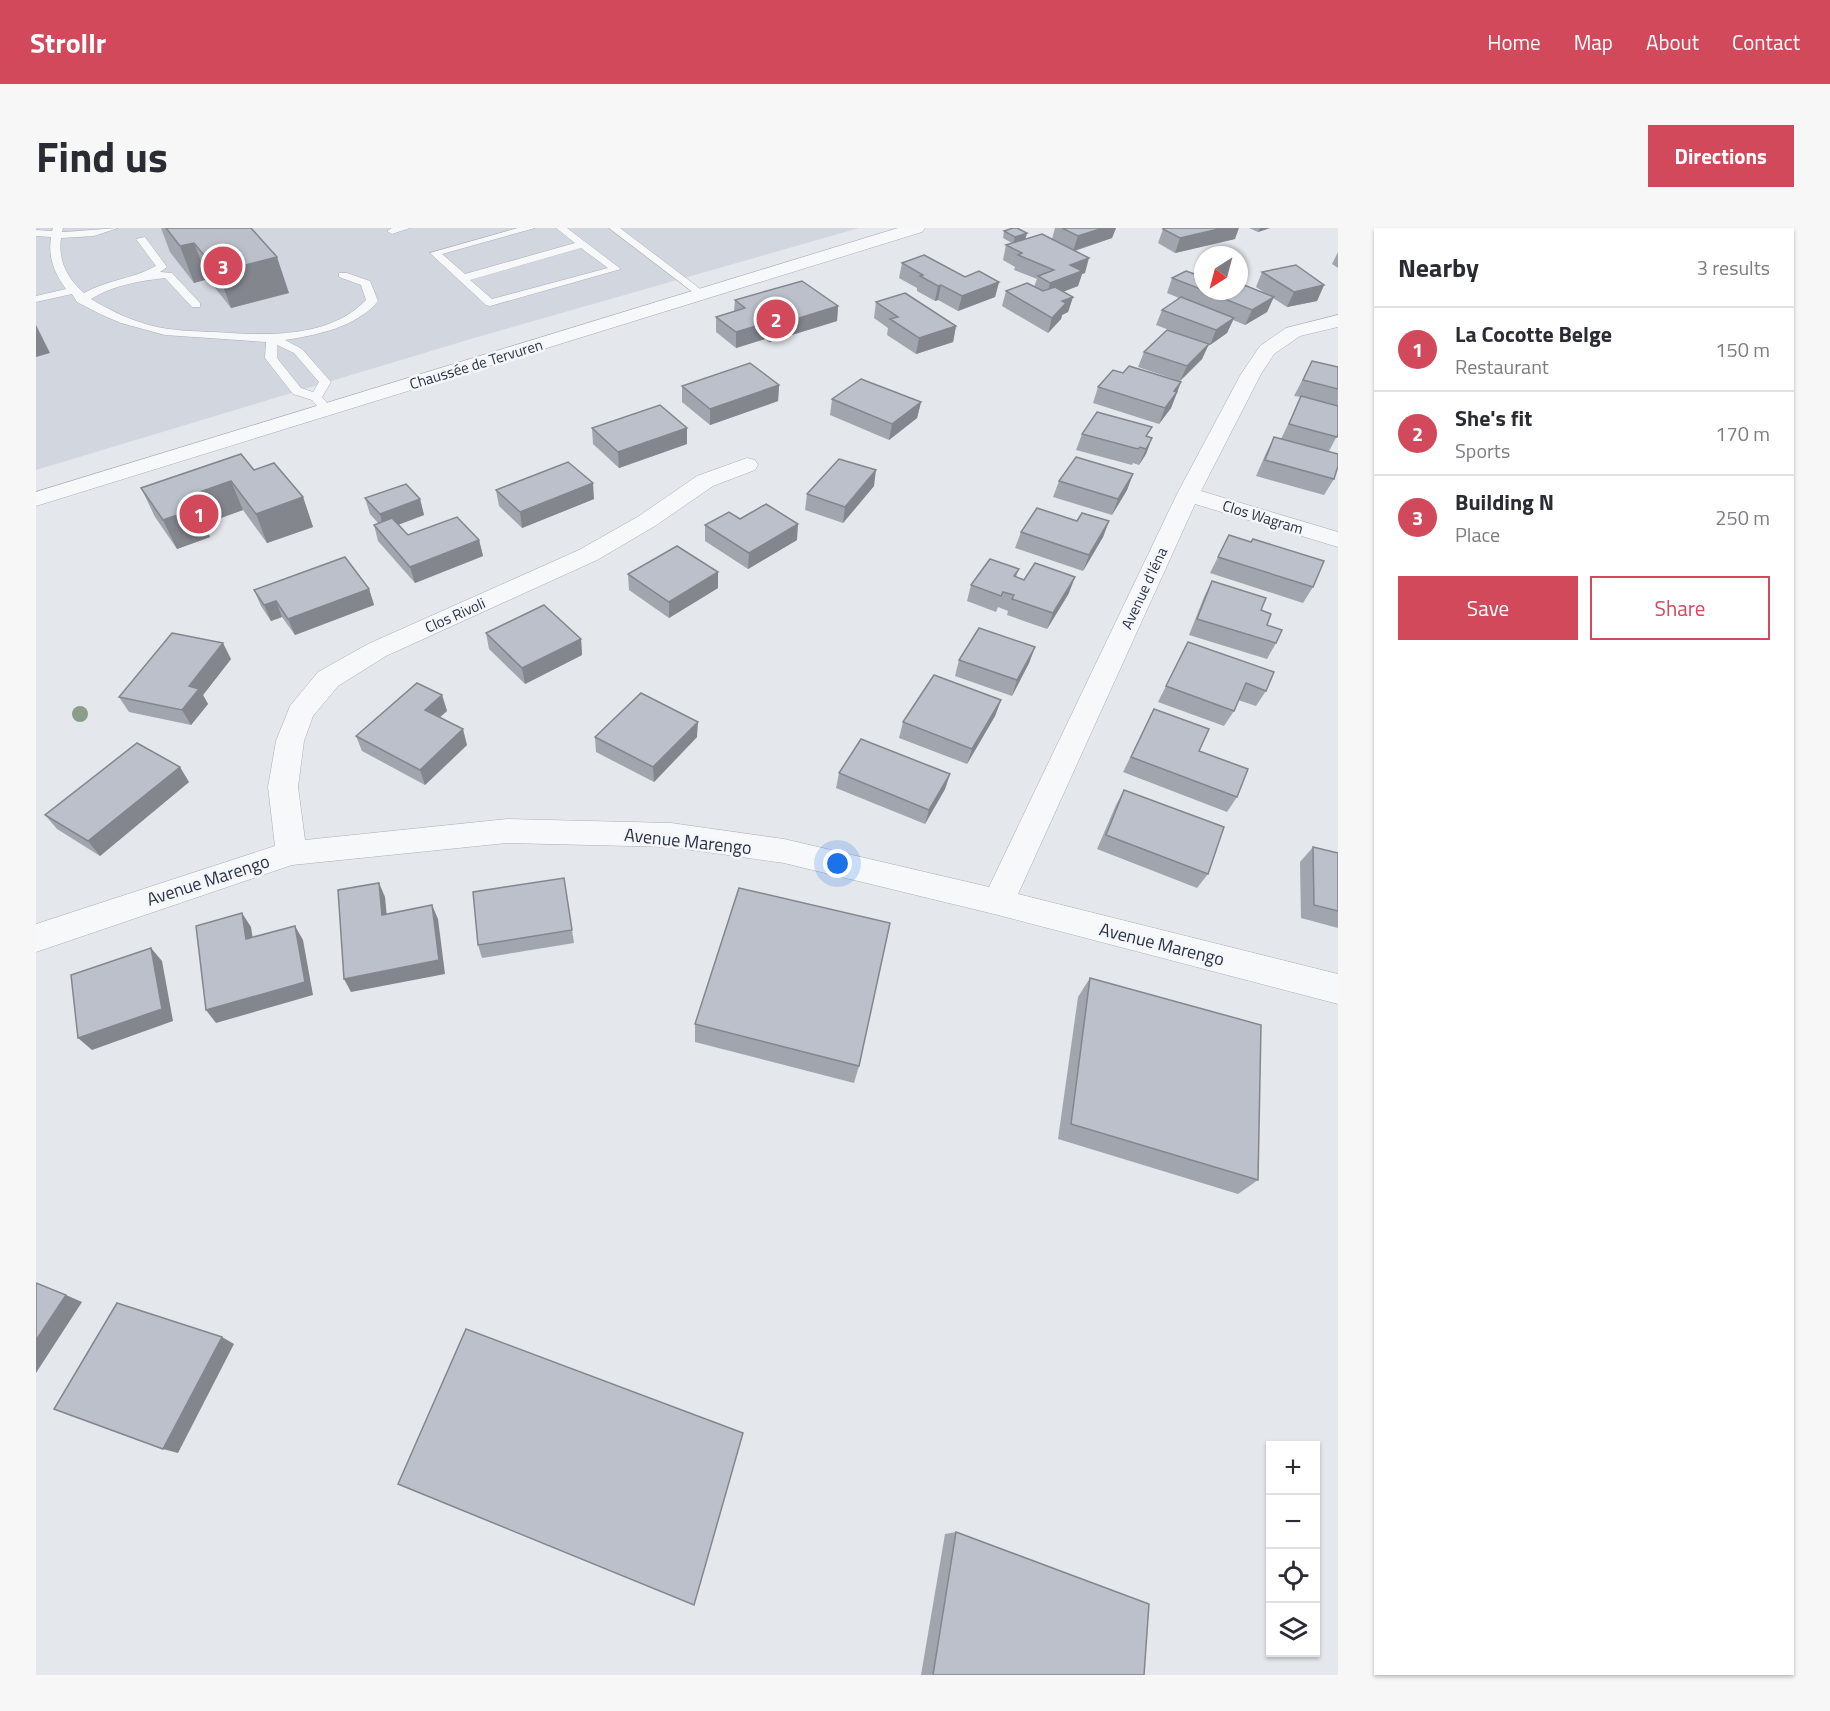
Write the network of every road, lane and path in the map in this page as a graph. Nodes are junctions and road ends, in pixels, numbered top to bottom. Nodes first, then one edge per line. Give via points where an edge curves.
1 (113, 228) edge
2 (405, 228) edge
3 (530, 228) edge
4 (561, 228) edge
5 (614, 228) edge
6 (916, 228) edge
7 (392, 231) dead end
8 (56, 232) edge
9 (36, 233) edge
10 (141, 239) dead end
11 (583, 244) junction
12 (343, 275) dead end
13 (145, 277) junction
14 (464, 278) junction
15 (70, 291) junction
16 (702, 294) junction
17 (36, 300) edge
18 (81, 300) junction
19 (196, 305) dead end
20 (1338, 321) edge
21 (272, 338) junction
22 (321, 403) junction
23 (747, 465) dead end
24 (1188, 494) junction
25 (36, 499) edge
26 (1338, 540) edge
27 (291, 853) junction
28 (998, 902) junction
29 (36, 938) edge
30 (1338, 989) edge

1 - 8 lane via 95,234
2 - 7 lane
3 - 14 lane via 435,253
4 - 11 lane
5 - 16 lane
6 - 16 street, Chaussée de Tervuren
8 - 9 lane
8 - 15 lane via 52,267
10 - 13 lane via 162,267
11 - 14 lane
11 - 14 lane via 616,269 490,303
12 - 21 lane via 366,283 372,301 357,315
13 - 18 lane via 99,289
13 - 19 lane via 168,275
15 - 17 lane
15 - 18 lane
16 - 22 street, Chaussée de Tervuren via 558,340
18 - 21 lane via 166,332
20 - 24 street, Avenue d'Iéna via 1293,332 1267,350
21 - 22 lane via 271,358 297,391
21 - 22 lane via 298,351 325,382
22 - 25 street, Chaussée de Tervuren
23 - 27 street, Clos Rivoli via 705,481 588,555 377,650 328,679 300,713 290,741 283,787
24 - 26 street, Clos Wagram
24 - 28 street, Avenue d'Iéna
27 - 28 street, Avenue Marengo via 507,831 671,835 784,851
27 - 29 street, Avenue Marengo
28 - 30 street, Avenue Marengo

